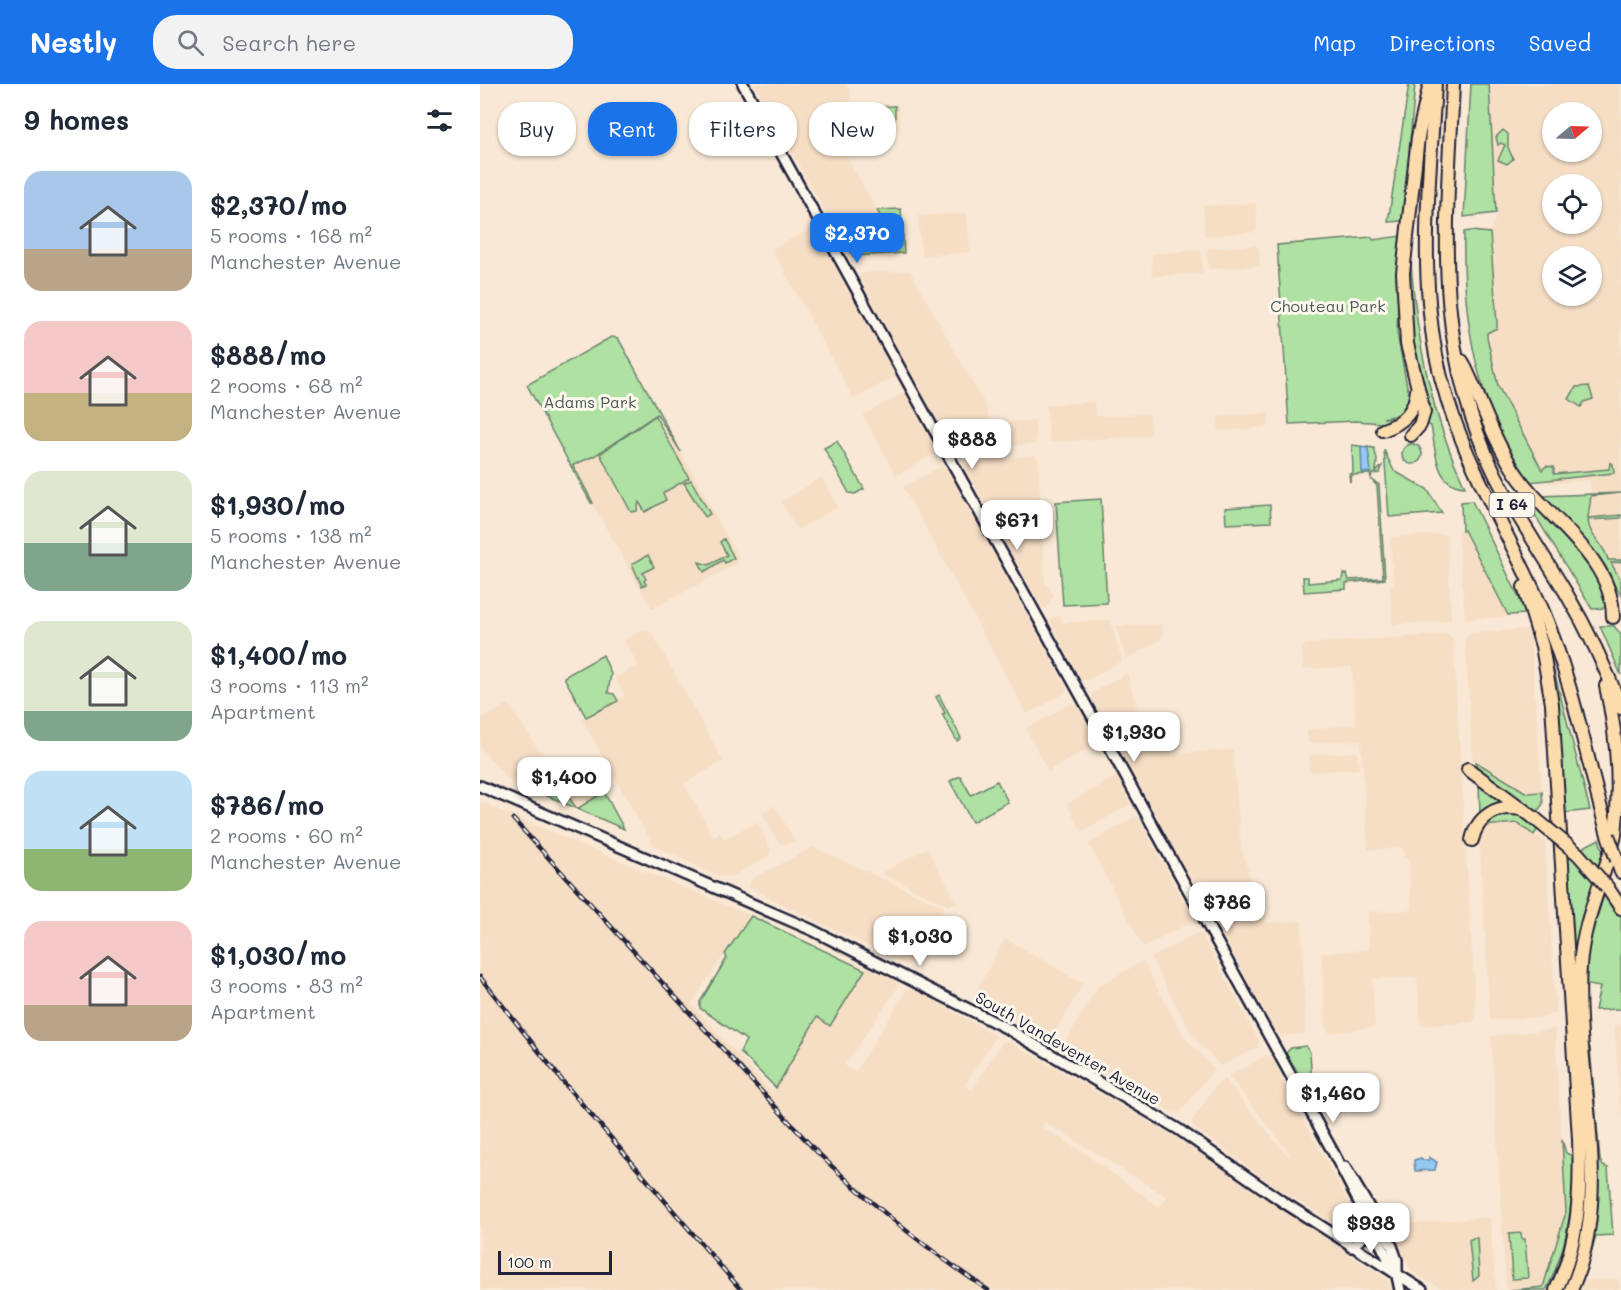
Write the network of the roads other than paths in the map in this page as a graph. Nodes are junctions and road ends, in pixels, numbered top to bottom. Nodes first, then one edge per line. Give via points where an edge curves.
1 (743, 84) edge
2 (1430, 84) edge
3 (1435, 84) edge
4 (1453, 84) edge
5 (1453, 343) junction
6 (1417, 388) junction
7 (1383, 430) dead end
8 (1411, 435) dead end
9 (1510, 546) junction
10 (1606, 583) junction
11 (1621, 601) edge
12 (1613, 617) dead end
13 (1600, 656) junction
14 (1621, 708) edge
15 (1468, 769) dead end
16 (480, 786) edge
17 (1522, 809) junction
18 (1472, 840) dead end
19 (1619, 866) edge
20 (1621, 908) edge
21 (1333, 1152) junction
22 (1367, 1220) junction
23 (1352, 1247) junction
24 (1396, 1276) junction
25 (1400, 1290) edge
26 (1422, 1290) edge
27 (1556, 1290) edge
28 (1571, 1290) edge

1 - 21 main road
2 - 6 highway via 1418,137 1403,273 1405,329
3 - 9 highway, I 64 via 1427,243 1431,327 1442,382 1459,435
4 - 5 highway, I 64 via 1445,245
5 - 10 highway via 1513,469 1536,500 1581,547
5 - 13 highway, I 64 via 1474,423 1496,475
6 - 7 highway via 1407,416
6 - 8 highway via 1423,418
9 - 19 highway, I 64, bridge via 1542,610 1562,664
9 - 27 highway via 1542,646 1556,747 1581,1180 1573,1243
10 - 11 highway
10 - 12 highway
13 - 14 highway, I 64
13 - 28 highway via 1616,735 1620,794 1615,834 1588,917 1580,964 1592,1197 1585,1254
15 - 17 highway
16 - 23 main road, South Vandeventer Avenue via 812,930 996,1022 1178,1129
17 - 18 highway via 1509,807 1491,813 1477,825
17 - 20 highway, bridge via 1578,854
21 - 22 main road
21 - 24 main road via 1360,1188 1392,1246 1398,1260
22 - 23 main road via 1367,1234
22 - 24 main road
23 - 24 main road, South Vandeventer Avenue
24 - 25 main road
24 - 26 main road, South Vandeventer Avenue

